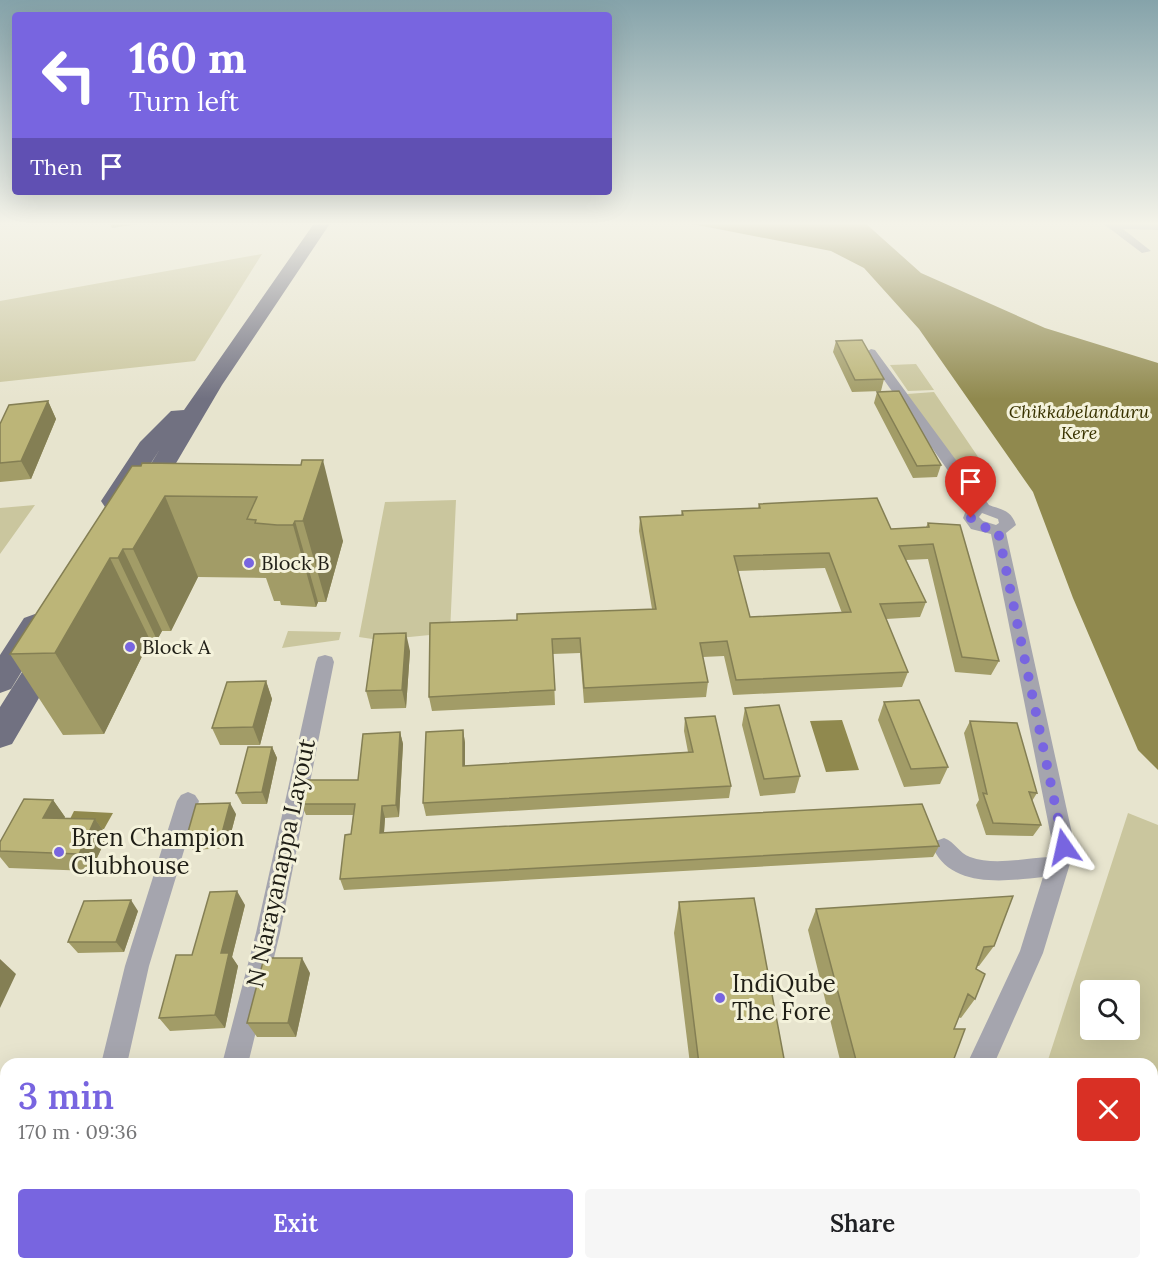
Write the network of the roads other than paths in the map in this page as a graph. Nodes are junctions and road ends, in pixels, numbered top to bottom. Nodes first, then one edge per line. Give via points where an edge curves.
1 (267, 281) edge
2 (283, 281) edge
3 (871, 353) edge
4 (212, 385) junction
5 (133, 515) edge
6 (99, 525) edge
7 (50, 603) edge
8 (66, 625) edge
9 (325, 662) dead end
10 (0, 681) edge
11 (0, 735) edge
12 (188, 801) dead end
13 (944, 848) dead end
14 (1059, 866) junction
15 (115, 1058) edge
16 (237, 1058) edge
17 (983, 1058) edge

1 - 4 main road
2 - 4 main road
3 - 14 street via 983,508 999,511 1008,520 1005,529 998,531 1064,847
4 - 5 main road
4 - 6 main road via 148,447
7 - 10 main road
8 - 11 main road
9 - 16 street, N Narayanappa Layout via 268,933
12 - 15 street via 137,966
13 - 14 street via 954,861 974,870
14 - 17 street via 1031,953

